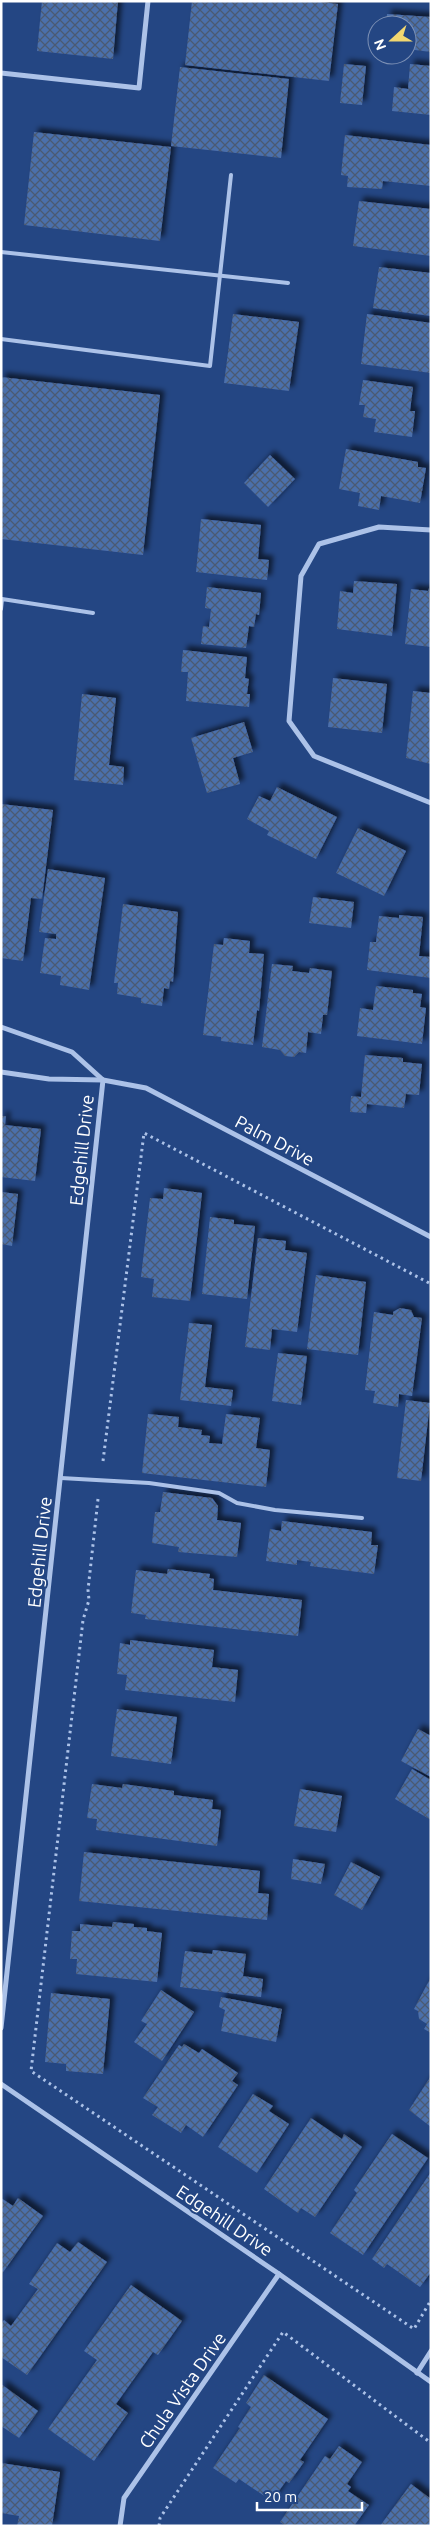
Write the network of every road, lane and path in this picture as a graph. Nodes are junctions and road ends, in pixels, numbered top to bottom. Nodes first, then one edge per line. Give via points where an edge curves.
1 (148, 1) edge
2 (1, 73) edge
3 (231, 175) dead end
4 (1, 252) edge
5 (220, 274) junction
6 (288, 283) dead end
7 (1, 340) edge
8 (431, 530) edge
9 (1, 609) edge
10 (93, 613) dead end
11 (431, 803) edge
12 (1, 1027) edge
13 (1, 1072) edge
14 (103, 1080) junction
15 (431, 1237) edge
16 (431, 1284) edge
17 (60, 1478) junction
18 (101, 1479) junction
19 (362, 1518) dead end
20 (1, 2028) edge
21 (1, 2084) edge
22 (280, 2274) junction
23 (431, 2300) edge
24 (431, 2351) edge
25 (417, 2373) junction
26 (431, 2382) edge
27 (431, 2443) edge
28 (120, 2526) edge
29 (159, 2526) edge

1 - 2 street via 139,88
3 - 5 lane
4 - 5 lane
5 - 6 lane
5 - 7 lane via 210,366
8 - 11 street via 379,527 319,544 301,576 289,721 314,756
9 - 10 lane via 2,599
12 - 14 street via 72,1052
13 - 14 street, Palm Drive via 48,1080
14 - 15 street, Palm Drive via 146,1088
14 - 17 street, Edgehill Drive
16 - 18 path via 144,1133
17 - 18 lane
17 - 20 street, Edgehill Drive
18 - 19 lane via 149,1482 219,1493 237,1503 275,1510
18 - 23 path via 31,2071 414,2329
21 - 22 street, Edgehill Drive
22 - 25 street, Edgehill Drive
22 - 28 street, Chula Vista Drive via 124,2498
24 - 25 street
25 - 26 street, Edgehill Drive
27 - 29 path via 282,2332 160,2518

